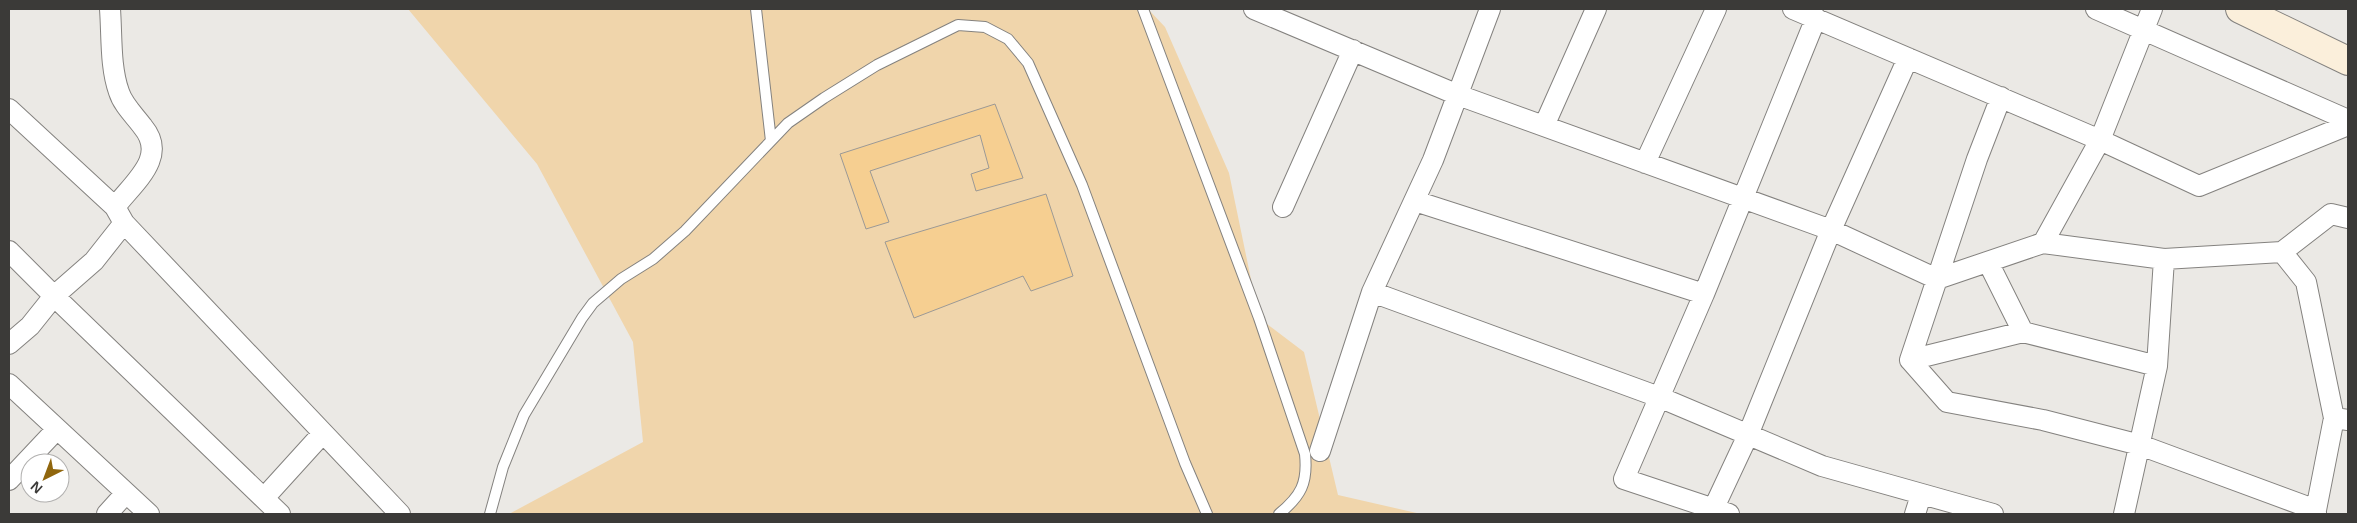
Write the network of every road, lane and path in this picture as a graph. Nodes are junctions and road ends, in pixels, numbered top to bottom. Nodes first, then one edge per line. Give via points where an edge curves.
1 (110, 9) edge
2 (756, 9) edge
3 (1143, 9) edge
4 (1254, 9) edge
5 (1490, 9) edge
6 (1596, 9) edge
7 (1716, 9) edge
8 (1793, 9) edge
9 (2096, 9) edge
10 (2152, 9) edge
11 (2240, 9) edge
12 (1816, 18) junction
13 (2144, 29) junction
14 (1353, 50) junction
15 (1908, 58) junction
16 (2348, 61) edge
17 (1458, 95) junction
18 (2001, 97) junction
19 (9, 109) edge
20 (2348, 120) edge
21 (2348, 125) edge
22 (1544, 126) junction
23 (2100, 140) junction
24 (771, 141) junction
25 (1645, 163) junction
26 (1741, 198) junction
27 (1415, 200) junction
28 (1283, 207) dead end
29 (120, 215) junction
30 (2348, 218) edge
31 (1831, 230) junction
32 (2043, 243) junction
33 (9, 251) edge
34 (2282, 252) junction
35 (2164, 259) junction
36 (1988, 262) junction
37 (1937, 279) junction
38 (1372, 292) junction
39 (1704, 294) junction
40 (54, 296) junction
41 (2023, 332) junction
42 (9, 344) edge
43 (1910, 360) junction
44 (2157, 366) junction
45 (9, 384) edge
46 (1659, 397) junction
47 (2341, 419) edge
48 (57, 429) junction
49 (323, 433) junction
50 (1748, 435) junction
51 (2140, 446) junction
52 (1320, 452) dead end
53 (9, 480) edge
54 (126, 493) junction
55 (1921, 495) junction
56 (264, 498) junction
57 (1718, 512) edge
58 (2316, 512) edge
59 (107, 514) edge
60 (149, 514) edge
61 (280, 514) edge
62 (400, 514) edge
63 (490, 514) edge
64 (1207, 514) edge
65 (1280, 514) edge
66 (1915, 514) edge
67 (1994, 514) edge
68 (2124, 514) edge

1 - 29 street via 119,94 154,144 149,164
2 - 24 lane
3 - 65 lane via 1259,318 1305,454 1307,472 1301,490 1294,503
4 - 14 street
5 - 17 street
6 - 22 street
7 - 25 street
8 - 12 street
9 - 13 street
10 - 13 street
11 - 16 street
12 - 15 street
12 - 26 street
13 - 20 street
13 - 23 street
14 - 17 street
14 - 28 street
15 - 18 street
15 - 31 street
17 - 22 street
17 - 27 street
18 - 23 street
18 - 37 street
19 - 29 street
21 - 23 street via 2199,186
22 - 25 street
23 - 32 street
24 - 63 lane via 685,231 593,303 524,415 503,467
24 - 64 lane via 788,123 824,98 877,65 958,24 985,27 1008,39 1028,63 1082,185
25 - 26 street
26 - 31 street
26 - 39 street
27 - 38 street
27 - 39 street
29 - 40 street via 94,261
29 - 49 street
30 - 34 street via 2331,214
31 - 37 street
31 - 50 street
32 - 35 street
32 - 36 street
33 - 40 street
34 - 35 street
34 - 47 street via 2306,282
35 - 44 street
36 - 37 street
36 - 41 street
37 - 43 street
38 - 46 street
38 - 52 street
39 - 46 street
40 - 42 street via 30,326
40 - 56 street
41 - 43 street
41 - 44 street
43 - 51 street via 1947,402 2043,420
44 - 51 street
45 - 48 street
46 - 50 street
46 - 57 street via 1624,478
47 - 58 street
48 - 53 street
48 - 54 street
49 - 56 street
49 - 62 street
50 - 55 street via 1822,466
50 - 57 street
51 - 58 street
51 - 68 street
54 - 59 street
54 - 60 street
55 - 66 street
55 - 67 street
56 - 61 street

